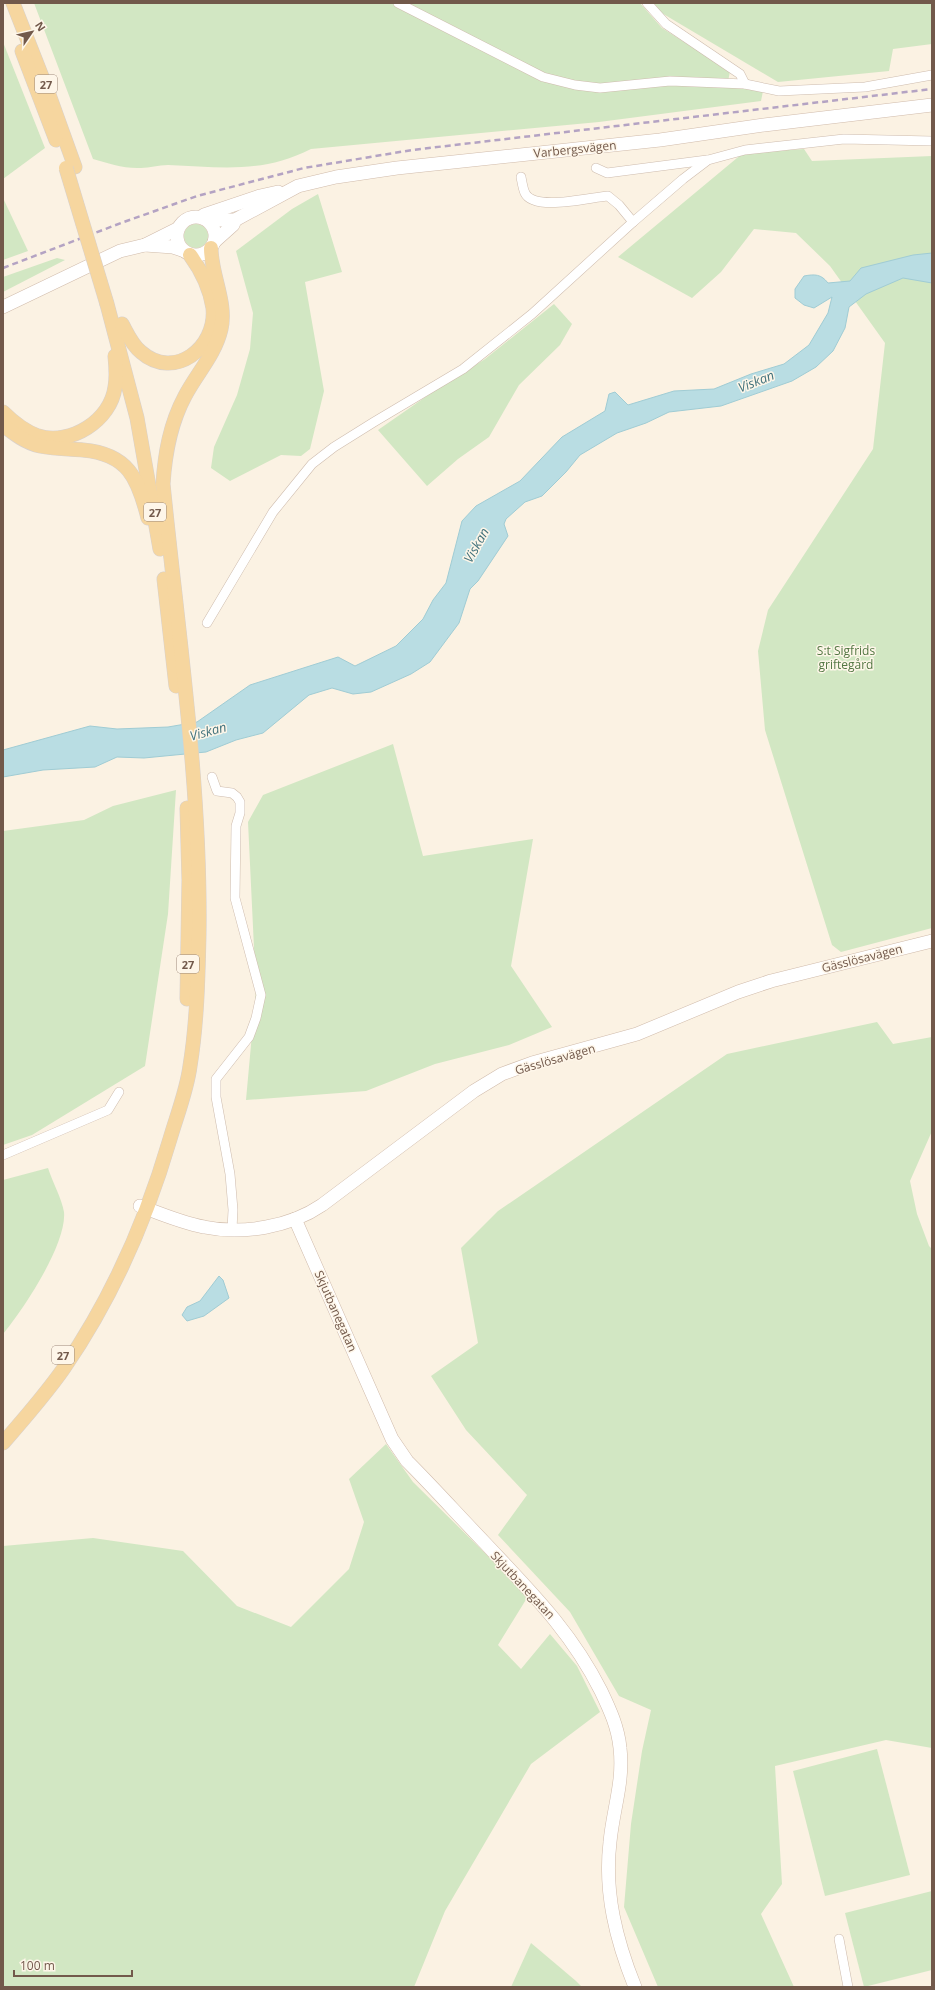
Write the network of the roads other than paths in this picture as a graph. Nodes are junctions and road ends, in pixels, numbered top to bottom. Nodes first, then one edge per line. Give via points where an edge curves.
1 (13, 3) edge
2 (398, 3) edge
3 (647, 3) edge
4 (3, 5) edge
5 (932, 75) edge
6 (745, 84) junction
7 (932, 105) edge
8 (932, 141) edge
9 (708, 160) junction
10 (70, 168) junction
11 (596, 168) dead end
12 (522, 178) dead end
13 (286, 192) junction
14 (202, 218) junction
15 (231, 219) junction
16 (633, 222) junction
17 (178, 229) junction
18 (145, 245) junction
19 (213, 245) junction
20 (186, 252) junction
21 (110, 307) junction
22 (4, 308) edge
23 (122, 324) junction
24 (3, 412) edge
25 (3, 425) edge
26 (166, 560) junction
27 (207, 623) dead end
28 (212, 777) dead end
29 (932, 941) edge
30 (119, 1092) dead end
31 (3, 1155) edge
32 (144, 1208) junction
33 (295, 1219) junction
34 (232, 1229) junction
35 (3, 1431) edge
36 (3, 1443) edge
37 (839, 1939) dead end
38 (635, 1987) edge
39 (848, 1987) edge

1 - 10 main road, 27 via 48,92
2 - 6 street via 543,76 575,85 600,88 670,81
3 - 6 street via 666,24 740,74
4 - 10 main road, 27
5 - 6 street via 865,87 813,90 779,91
7 - 13 street, Varbergsvägen via 645,141 397,168 309,183
8 - 9 street via 844,139 746,150
9 - 11 street via 608,173
9 - 16 street
10 - 21 main road, 27, bridge
12 - 16 street via 525,193 532,200 572,202 608,196
13 - 14 street via 260,196
13 - 15 street, Varbergsvägen
14 - 15 street
14 - 17 street via 185,220
14 - 19 street via 214,230
15 - 19 street via 233,225
16 - 27 street via 532,314 463,369 334,447 312,464 274,512
17 - 18 street
17 - 20 street via 176,238
18 - 20 street via 173,247
18 - 22 street via 120,251
19 - 20 street via 203,254
19 - 26 main road via 211,261 220,299 222,328 216,345 179,408 169,439 163,484
20 - 23 main road via 204,277 213,308 206,343 190,357 171,363 149,358 134,344
21 - 23 main road, 27
21 - 24 main road via 116,369 115,388 100,418 77,433 50,437 27,431
21 - 26 main road, 27
23 - 26 main road, 27
25 - 26 main road via 26,441 39,446 110,455 125,466 138,487 155,546
26 - 32 main road, 27 via 191,793 188,984 180,1073
28 - 34 street via 217,792 232,794 240,802 236,831 235,898 261,995 249,1037 216,1079 216,1097 230,1174
29 - 33 street, Gässlösavägen via 771,981 637,1034 532,1063 502,1074 474,1091 322,1205
30 - 31 street via 108,1110
32 - 34 street, Gässlösavägen via 205,1228
32 - 35 main road, 27 via 97,1305 61,1358
32 - 36 main road, 27 via 124,1265 88,1330 63,1370
33 - 34 street, Gässlösavägen via 252,1229
33 - 38 street, Skjutbanegatan via 392,1439 407,1461 546,1607 571,1639 614,1718 620,1748 621,1779 610,1841 608,1878 612,1916
37 - 39 street

